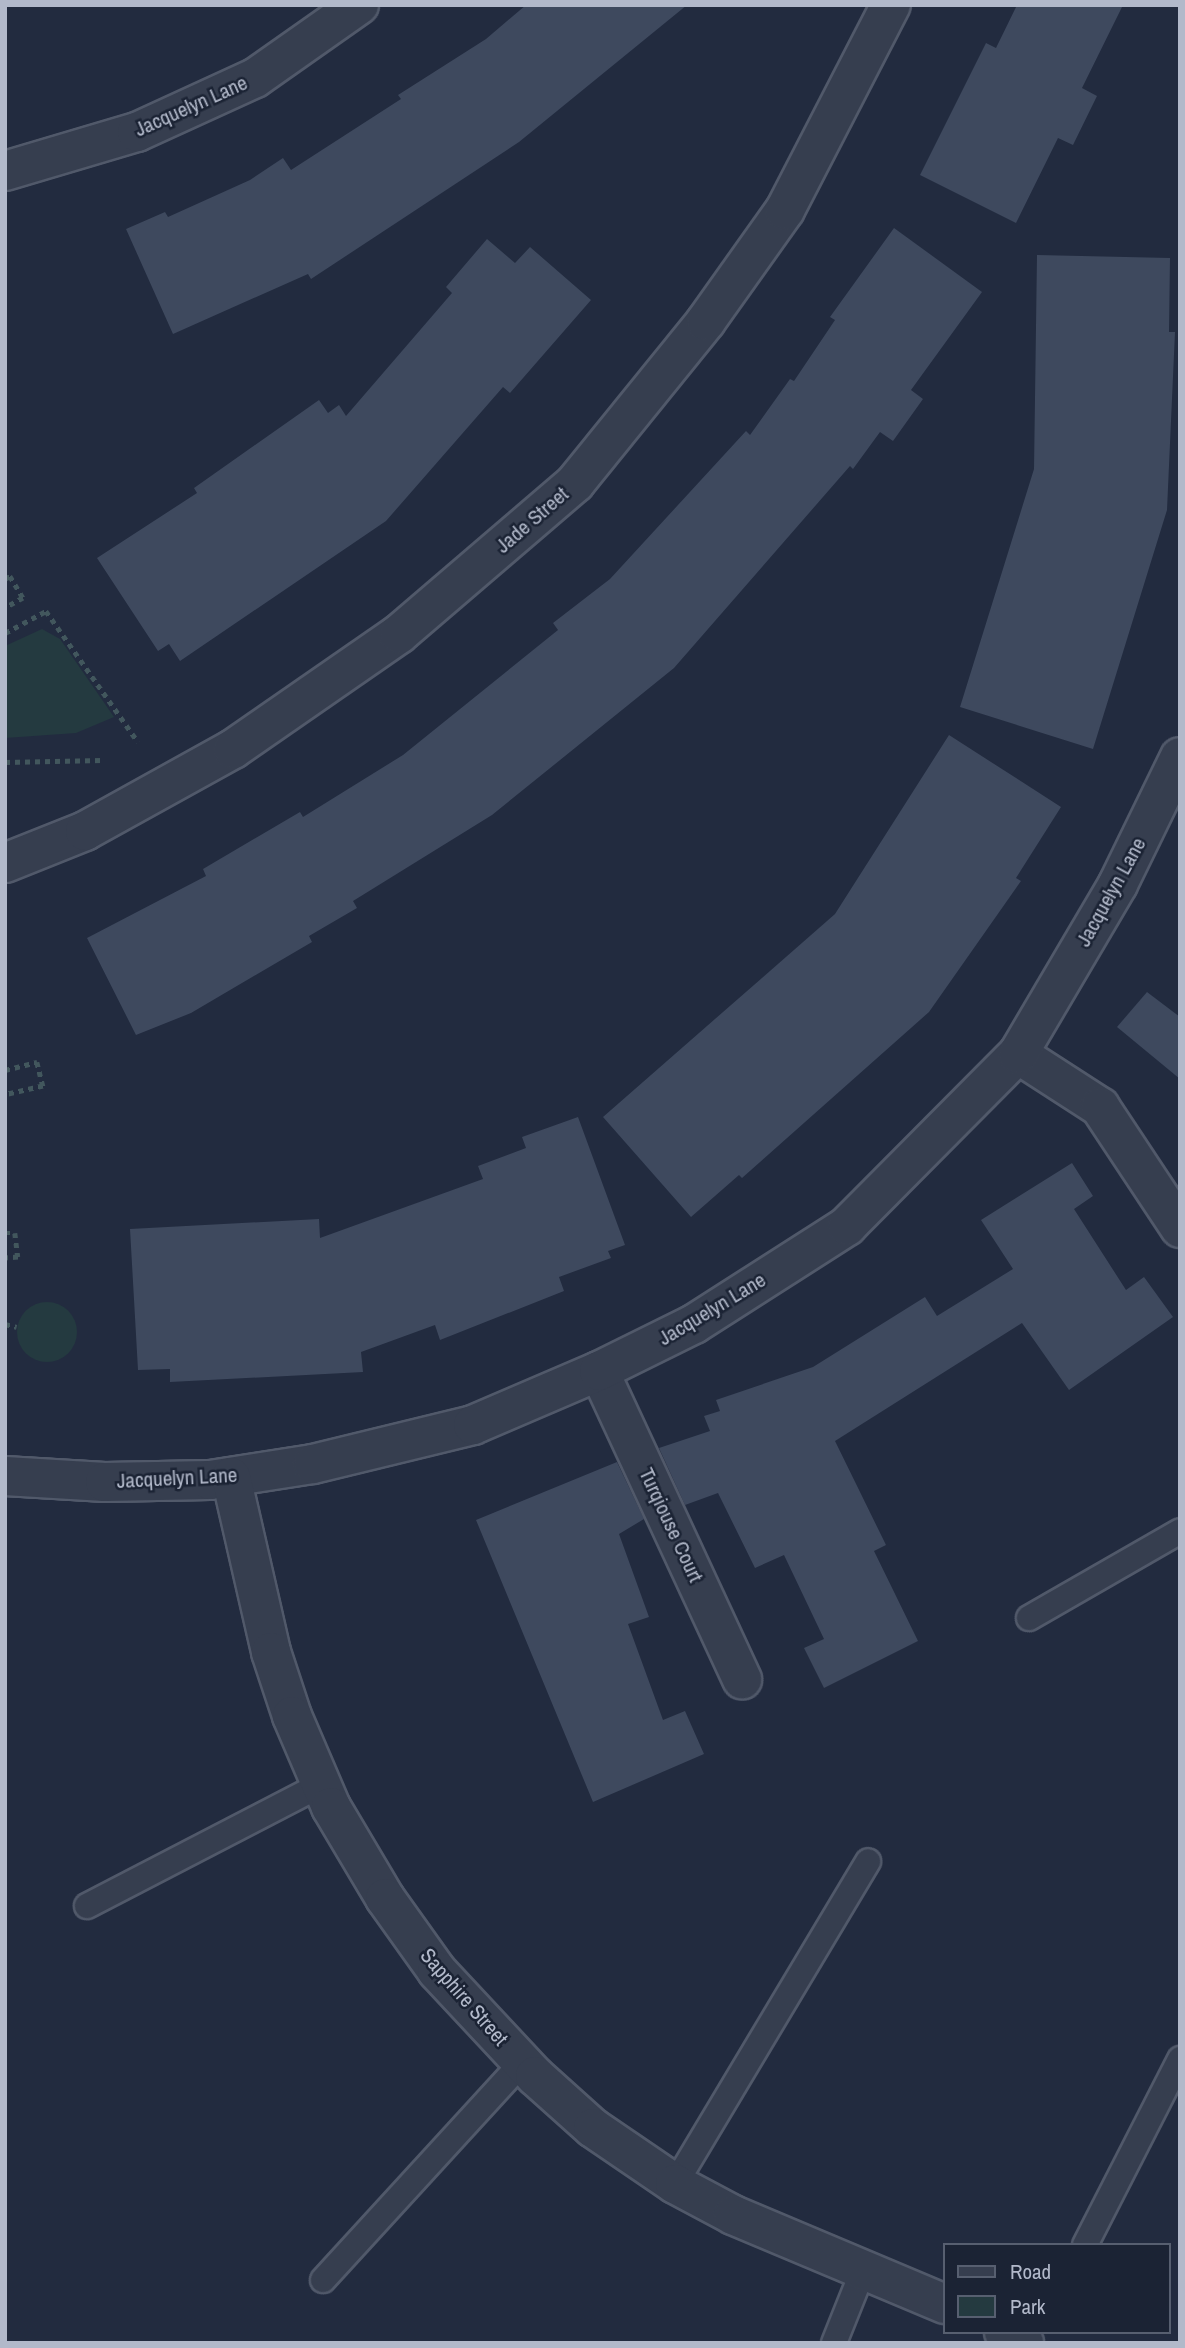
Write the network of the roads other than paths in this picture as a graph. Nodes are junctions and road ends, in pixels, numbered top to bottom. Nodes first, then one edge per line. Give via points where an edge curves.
1 (359, 5) edge
2 (891, 5) edge
3 (5, 171) edge
4 (1180, 758) edge
5 (5, 863) edge
6 (1018, 1054) junction
7 (1180, 1228) edge
8 (599, 1371) junction
9 (5, 1476) edge
10 (231, 1477) junction
11 (1180, 1531) edge
12 (1029, 1618) dead end
13 (742, 1679) dead end
14 (322, 1784) junction
15 (868, 1861) dead end
16 (86, 1906) dead end
17 (1180, 2059) edge
18 (522, 2063) junction
19 (675, 2184) junction
20 (1086, 2243) edge
21 (864, 2268) junction
22 (323, 2280) dead end
23 (944, 2304) edge
24 (1008, 2334) edge
25 (834, 2343) edge
26 (1024, 2343) edge

1 - 3 street, Jacquelyn Lane via 255,78 137,132
2 - 5 street, Jade Street via 785,210 706,321 575,483 399,634 233,749 85,831
4 - 6 street, Jacquelyn Lane via 1118,884
6 - 7 street via 1100,1107
6 - 8 street, Jacquelyn Lane via 847,1226 694,1324
8 - 10 street, Jacquelyn Lane via 473,1424 313,1464
8 - 13 street, Turqiouse Court
9 - 10 street, Jacquelyn Lane via 105,1482
10 - 14 street, Sapphire Street via 271,1652
11 - 12 lane
14 - 16 lane
14 - 18 street, Sapphire Street via 385,1898 437,1971
15 - 19 lane
17 - 20 lane
18 - 19 street, Sapphire Street via 593,2128
18 - 22 lane
19 - 21 street, Sapphire Street via 733,2215
21 - 23 street, Sapphire Street
21 - 25 lane
24 - 26 street

